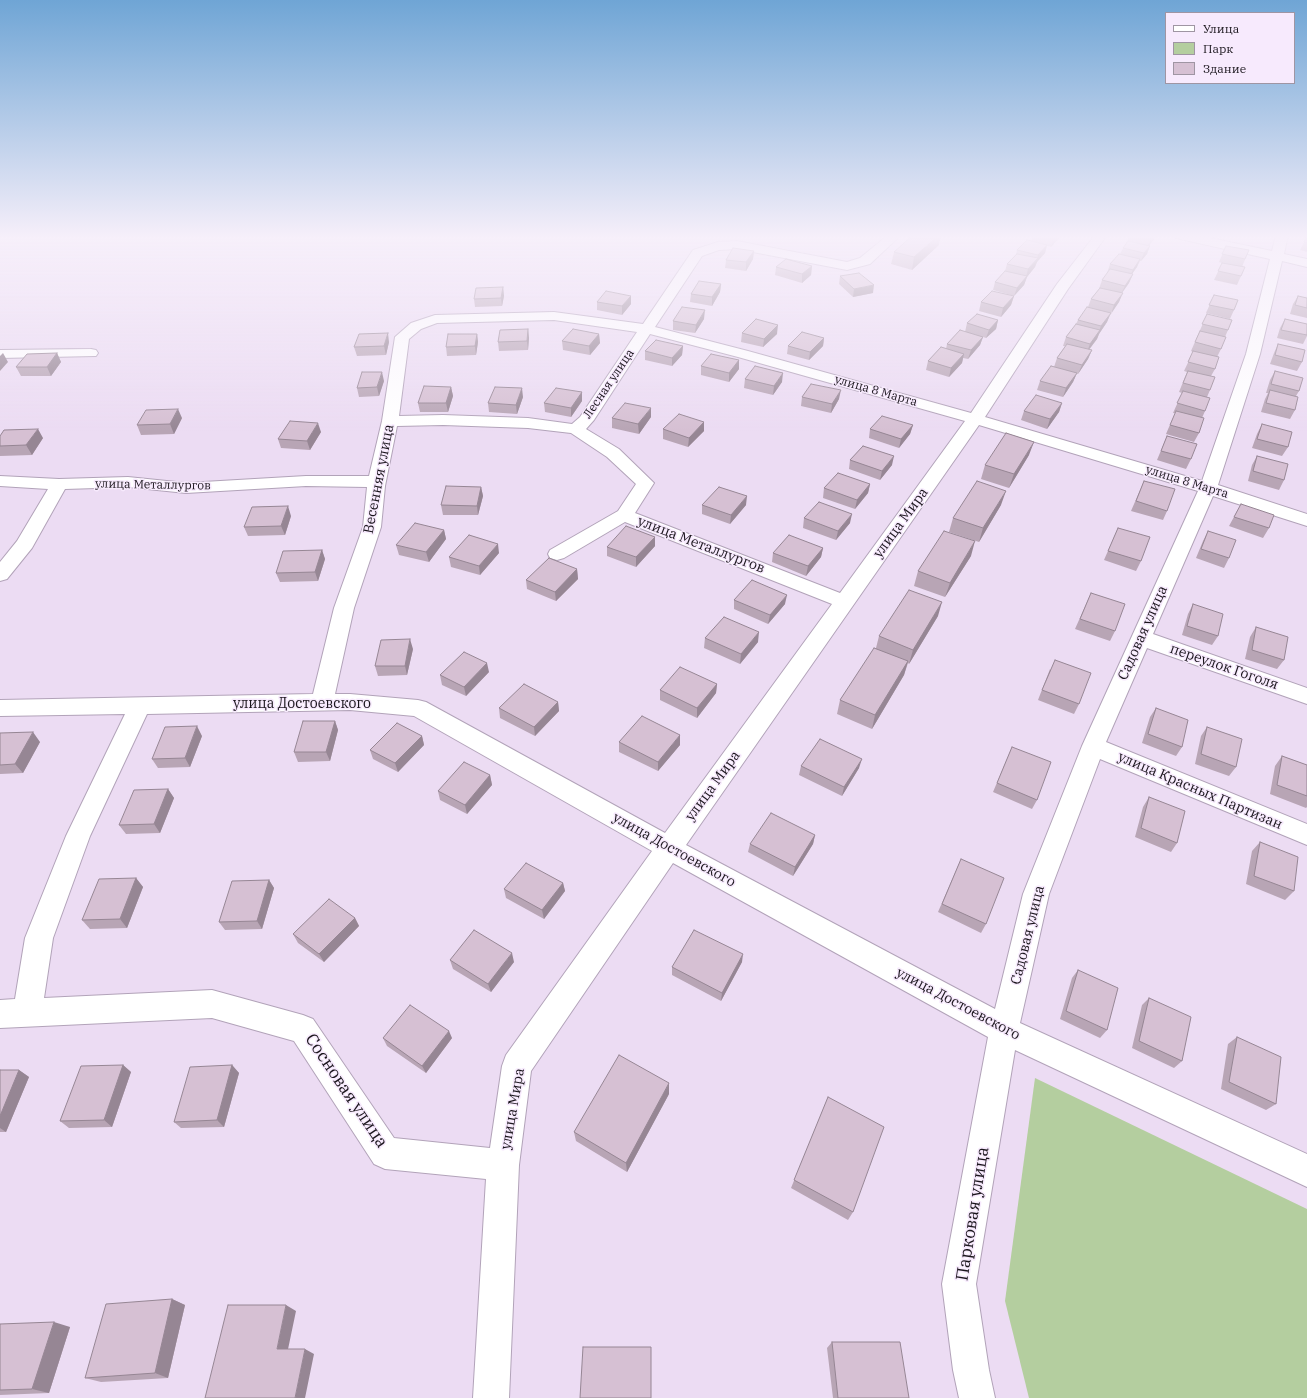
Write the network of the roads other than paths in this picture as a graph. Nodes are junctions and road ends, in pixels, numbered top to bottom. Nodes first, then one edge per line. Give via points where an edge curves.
1 (665, 300) edge
2 (1053, 300) edge
3 (1267, 300) edge
4 (435, 319) joint
5 (646, 329) junction
6 (91, 353) dead end
7 (0, 354) edge
8 (976, 419) junction
9 (390, 421) junction
10 (575, 429) junction
11 (0, 480) edge
12 (377, 480) junction
13 (59, 484) junction
14 (1208, 488) junction
15 (624, 515) junction
16 (1307, 520) edge
17 (557, 554) dead end
18 (0, 576) edge
19 (845, 602) junction
20 (1141, 638) junction
21 (1307, 696) edge
22 (322, 702) junction
23 (140, 705) junction
24 (0, 708) edge
25 (1093, 746) junction
26 (1307, 836) edge
27 (669, 848) junction
28 (13, 1014) edge
29 (1004, 1030) junction
30 (504, 1164) junction
31 (1307, 1171) edge
32 (490, 1398) edge
33 (977, 1398) edge

1 - 5 street, Лесная улица
2 - 8 street, улица Мира
3 - 14 street, Садовая улица via 1253,354
4 - 5 street, улица 8 Марта via 554,316
4 - 9 street, Весенняя улица via 416,326 402,338
5 - 8 street, улица 8 Марта
5 - 10 street, Лесная улица via 586,420
6 - 7 street
8 - 14 street, улица 8 Марта
8 - 19 street, улица Мира
9 - 10 street, улица Металлургов via 528,423
9 - 12 street, Весенняя улица
10 - 15 street, улица Металлургов via 613,453 645,483
11 - 13 street, улица Металлургов
12 - 13 street, улица Металлургов via 306,480 186,488 128,482
12 - 22 street, Весенняя улица via 372,527 344,608
13 - 18 street via 25,544
14 - 16 street, улица 8 Марта
14 - 20 street, Садовая улица
15 - 17 street
15 - 19 street, улица Металлургов
19 - 27 street, улица Мира
20 - 21 street, переулок Гоголя
20 - 25 street, Садовая улица
22 - 23 street, улица Достоевского
22 - 27 street, улица Достоевского via 418,708
23 - 24 street, улица Достоевского
23 - 28 street via 78,836
25 - 26 street, улица Красных Партизан
25 - 29 street, Садовая улица via 1036,894
27 - 29 street, улица Достоевского
27 - 30 street, улица Мира via 517,1066
28 - 30 street, Сосновая улица via 212,1004 303,1029 385,1153
29 - 31 street, улица Достоевского
29 - 33 street, Парковая улица via 959,1284
30 - 32 street, улица Мира

